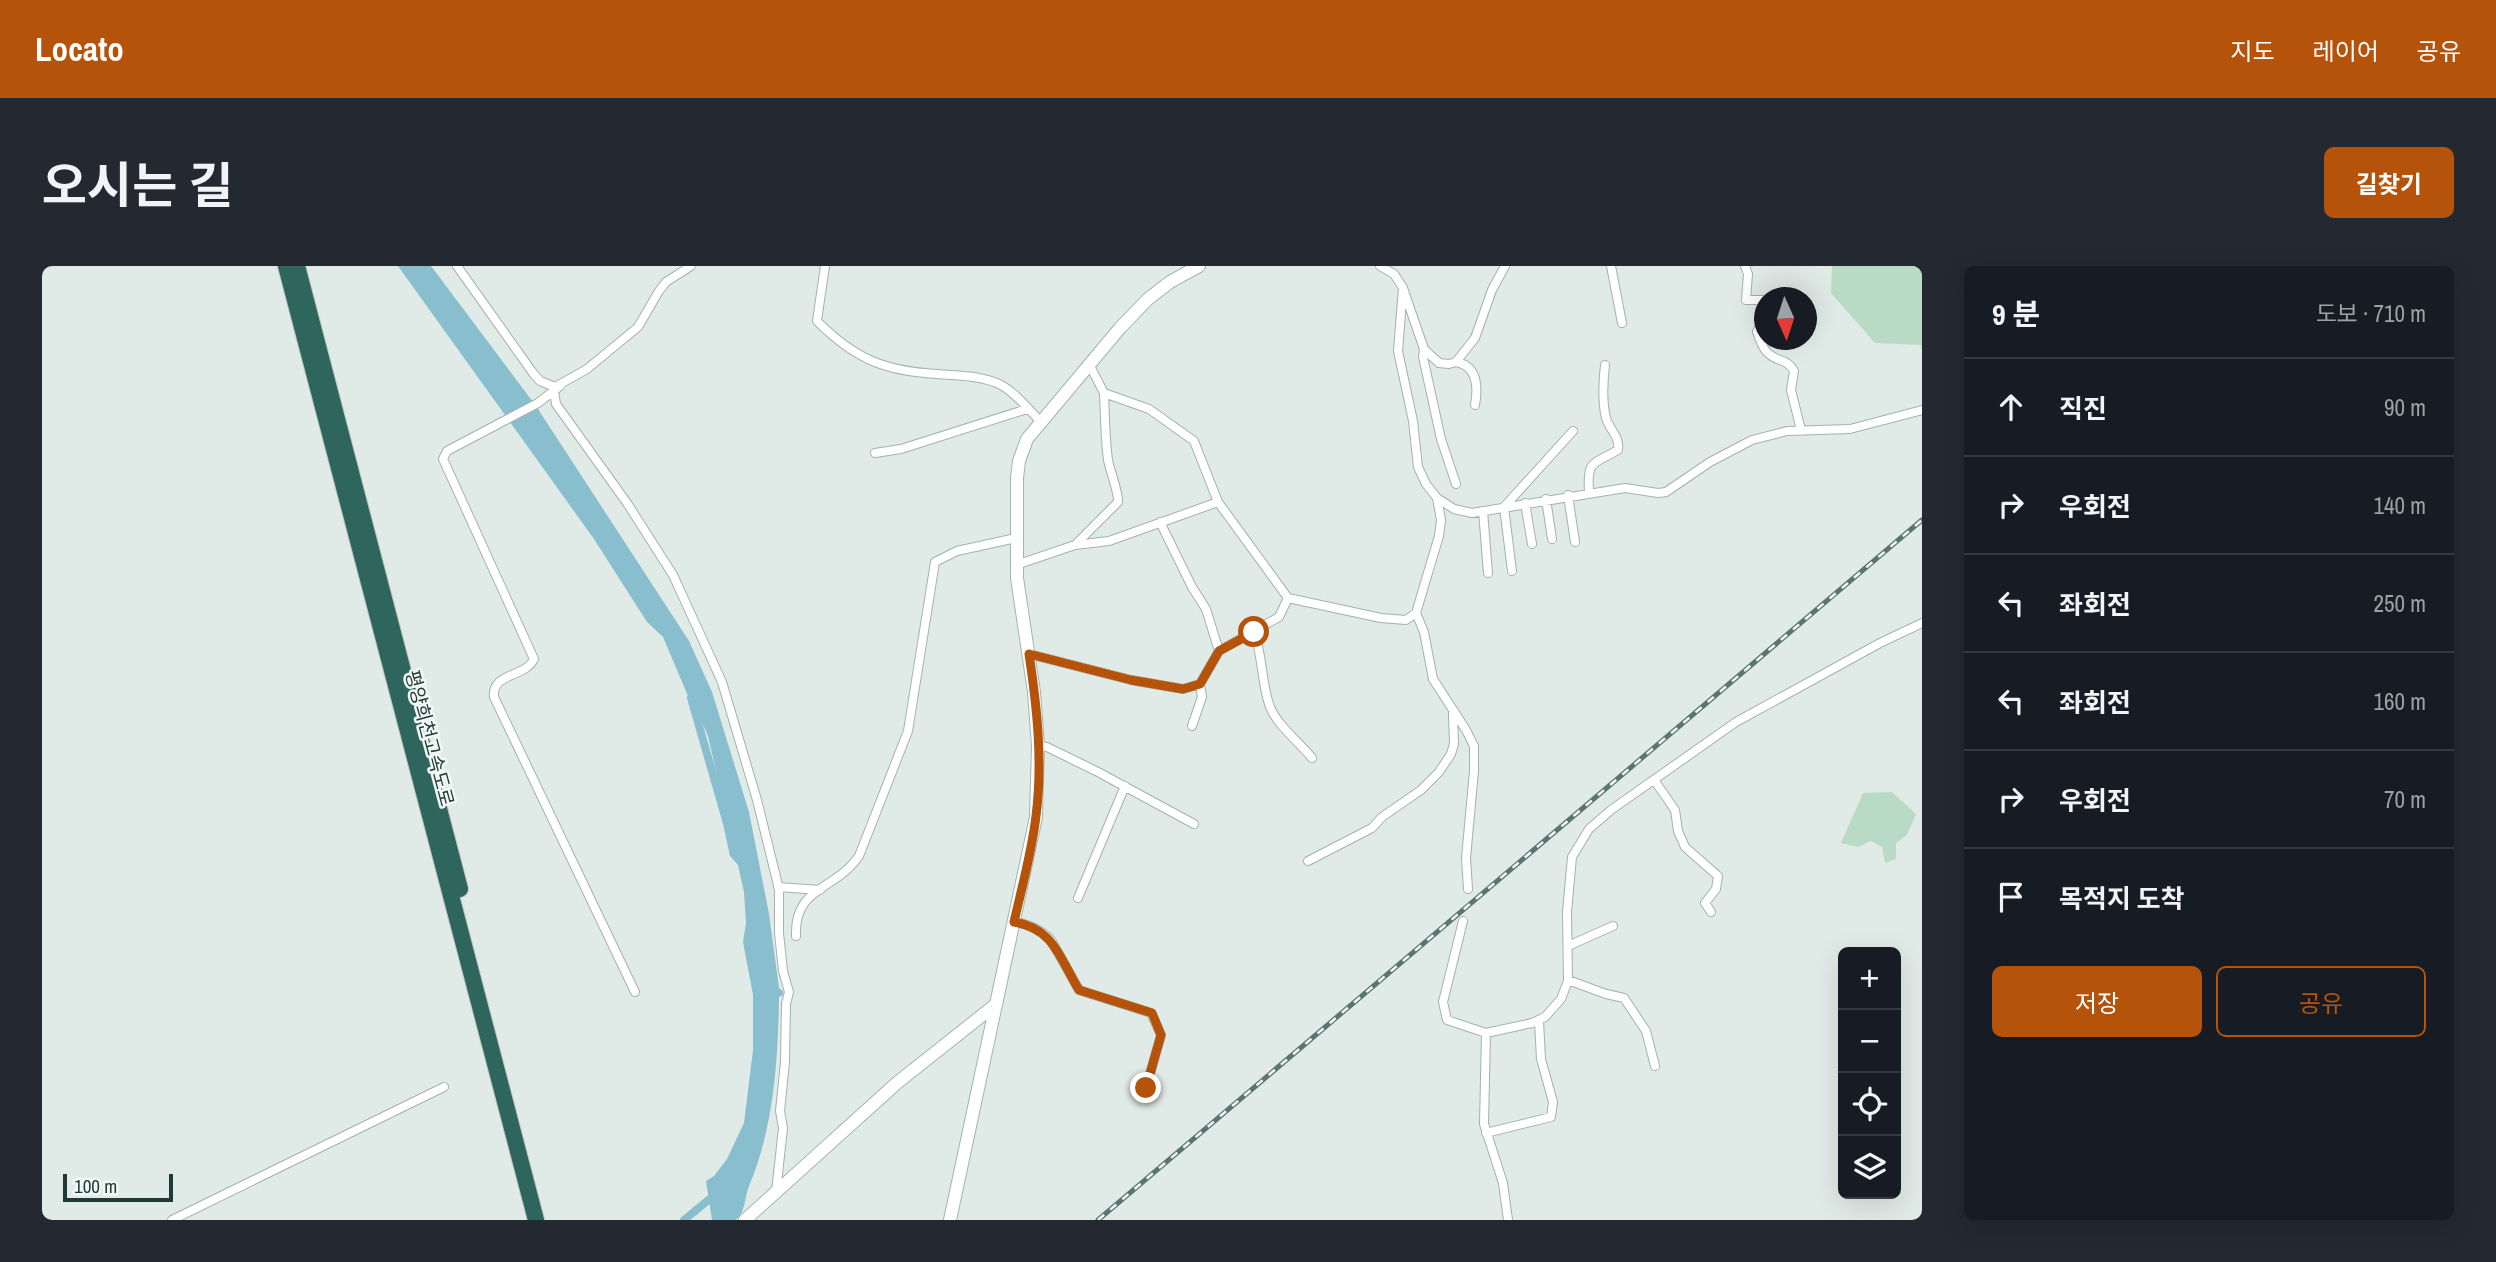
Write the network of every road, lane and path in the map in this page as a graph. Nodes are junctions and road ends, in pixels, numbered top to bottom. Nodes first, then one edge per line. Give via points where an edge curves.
1 (286, 266) edge
2 (297, 266) edge
3 (457, 266) edge
4 (691, 266) edge
5 (825, 266) edge
6 (1199, 266) edge
7 (1380, 266) edge
8 (1505, 266) edge
9 (1611, 266) edge
10 (1745, 266) edge
11 (1404, 288) junction
12 (1754, 300) edge
13 (1622, 323) dead end
14 (1424, 349) junction
15 (1766, 350) edge
16 (1456, 362) junction
17 (1089, 364) junction
18 (1605, 365) dead end
19 (557, 388) junction
20 (1104, 393) junction
21 (1475, 405) dead end
22 (1027, 409) junction
23 (1922, 410) edge
24 (1041, 422) junction
25 (1801, 430) junction
26 (1573, 431) dead end
27 (875, 453) dead end
28 (1456, 484) dead end
29 (1589, 492) junction
30 (1568, 495) junction
31 (1437, 498) junction
32 (1546, 499) junction
33 (1218, 502) junction
34 (1525, 503) junction
35 (1504, 506) junction
36 (1483, 511) junction
37 (1160, 522) junction
38 (1016, 538) junction
39 (1552, 539) dead end
40 (1575, 542) dead end
41 (1532, 544) dead end
42 (1075, 545) junction
43 (1016, 565) junction
44 (1512, 571) dead end
45 (1488, 573) dead end
46 (1288, 598) junction
47 (1416, 613) junction
48 (1922, 622) edge
49 (1254, 632) junction
50 (1219, 651) junction
51 (1029, 654) junction
52 (1200, 684) junction
53 (1453, 711) junction
54 (1192, 726) dead end
55 (1038, 746) junction
56 (1312, 758) dead end
57 (1654, 780) junction
58 (1125, 786) junction
59 (1194, 824) dead end
60 (1308, 861) dead end
61 (778, 887) junction
62 (1468, 888) dead end
63 (820, 890) junction
64 (1079, 898) dead end
65 (1711, 912) dead end
66 (1463, 921) dead end
67 (1014, 922) junction
68 (1613, 926) dead end
69 (796, 936) dead end
70 (1568, 946) junction
71 (1568, 980) junction
72 (635, 992) dead end
73 (994, 1006) junction
74 (1539, 1021) junction
75 (1486, 1033) junction
76 (1655, 1066) dead end
77 (444, 1087) dead end
78 (1146, 1088) dead end
79 (1486, 1133) junction
80 (776, 1192) junction
81 (748, 1217) edge
82 (172, 1220) edge
83 (536, 1220) edge
84 (545, 1220) edge
85 (950, 1220) edge
86 (1508, 1220) edge

1 - 83 highway, 평양희천고속도로
2 - 84 highway, 평양희천고속도로
3 - 19 street via 536,377
4 - 19 street via 666,282 638,327
5 - 22 street via 817,321 839,343 875,364 996,383
6 - 17 street via 1158,289
7 - 11 street via 1394,274
8 - 16 street via 1475,338
9 - 13 street
10 - 12 street via 1746,300
11 - 14 street
11 - 31 street via 1398,351 1418,467
14 - 16 street via 1439,363
14 - 28 street via 1441,439
15 - 25 street via 1794,371 1791,390
16 - 21 street via 1468,366 1474,376 1478,390
17 - 20 street
17 - 24 street
18 - 29 street via 1606,419 1619,446 1591,465
19 - 61 street via 556,404 660,553 701,633 722,682
19 - 72 street via 538,403 447,451 444,463 534,659 530,666 497,683 494,697
20 - 33 street via 1149,410 1194,441
20 - 42 street via 1108,457 1118,502
22 - 24 street
22 - 27 street
23 - 25 street via 1850,429
24 - 38 street via 1027,439 1019,461
25 - 29 street via 1752,440 1666,492 1625,488
26 - 35 street
29 - 30 street
30 - 32 street
30 - 40 street
31 - 36 street via 1464,512
31 - 47 street via 1439,536
32 - 34 street
32 - 39 street
33 - 37 street
33 - 46 street
34 - 35 street
34 - 41 street
35 - 36 street
35 - 44 street
36 - 45 street
37 - 42 street via 1109,541
37 - 50 street via 1206,609
38 - 43 street
38 - 63 street via 957,551 934,562 908,731 859,856
42 - 43 street
43 - 51 street
46 - 47 street via 1399,621
46 - 49 street via 1279,617
47 - 53 street via 1433,679
48 - 57 street via 1736,722
49 - 50 street
49 - 56 street via 1272,710
50 - 52 street
51 - 52 street via 1131,680 1183,689
51 - 55 street
52 - 54 street via 1202,697
53 - 60 street via 1451,754 1421,790 1371,828
53 - 62 street via 1472,740 1475,758 1466,858
55 - 58 street
55 - 67 street via 1036,817
57 - 65 street via 1675,810 1685,847 1718,876 1716,889 1705,903
57 - 70 street via 1596,821 1576,848 1567,912
58 - 59 street
58 - 64 street
61 - 63 street
61 - 80 street via 783,971 789,992
63 - 69 street via 798,910
66 - 75 street via 1443,1007 1447,1020
67 - 73 street
67 - 78 street via 1036,928 1051,940 1079,990 1152,1013 1161,1035
68 - 70 street
70 - 71 street
71 - 74 street via 1556,1005
71 - 76 street via 1624,998 1646,1031
73 - 80 street via 898,1082
73 - 85 street
74 - 75 street
74 - 79 street via 1541,1059 1553,1102 1551,1117
75 - 79 street
77 - 82 street
79 - 86 street via 1503,1183
80 - 81 street

